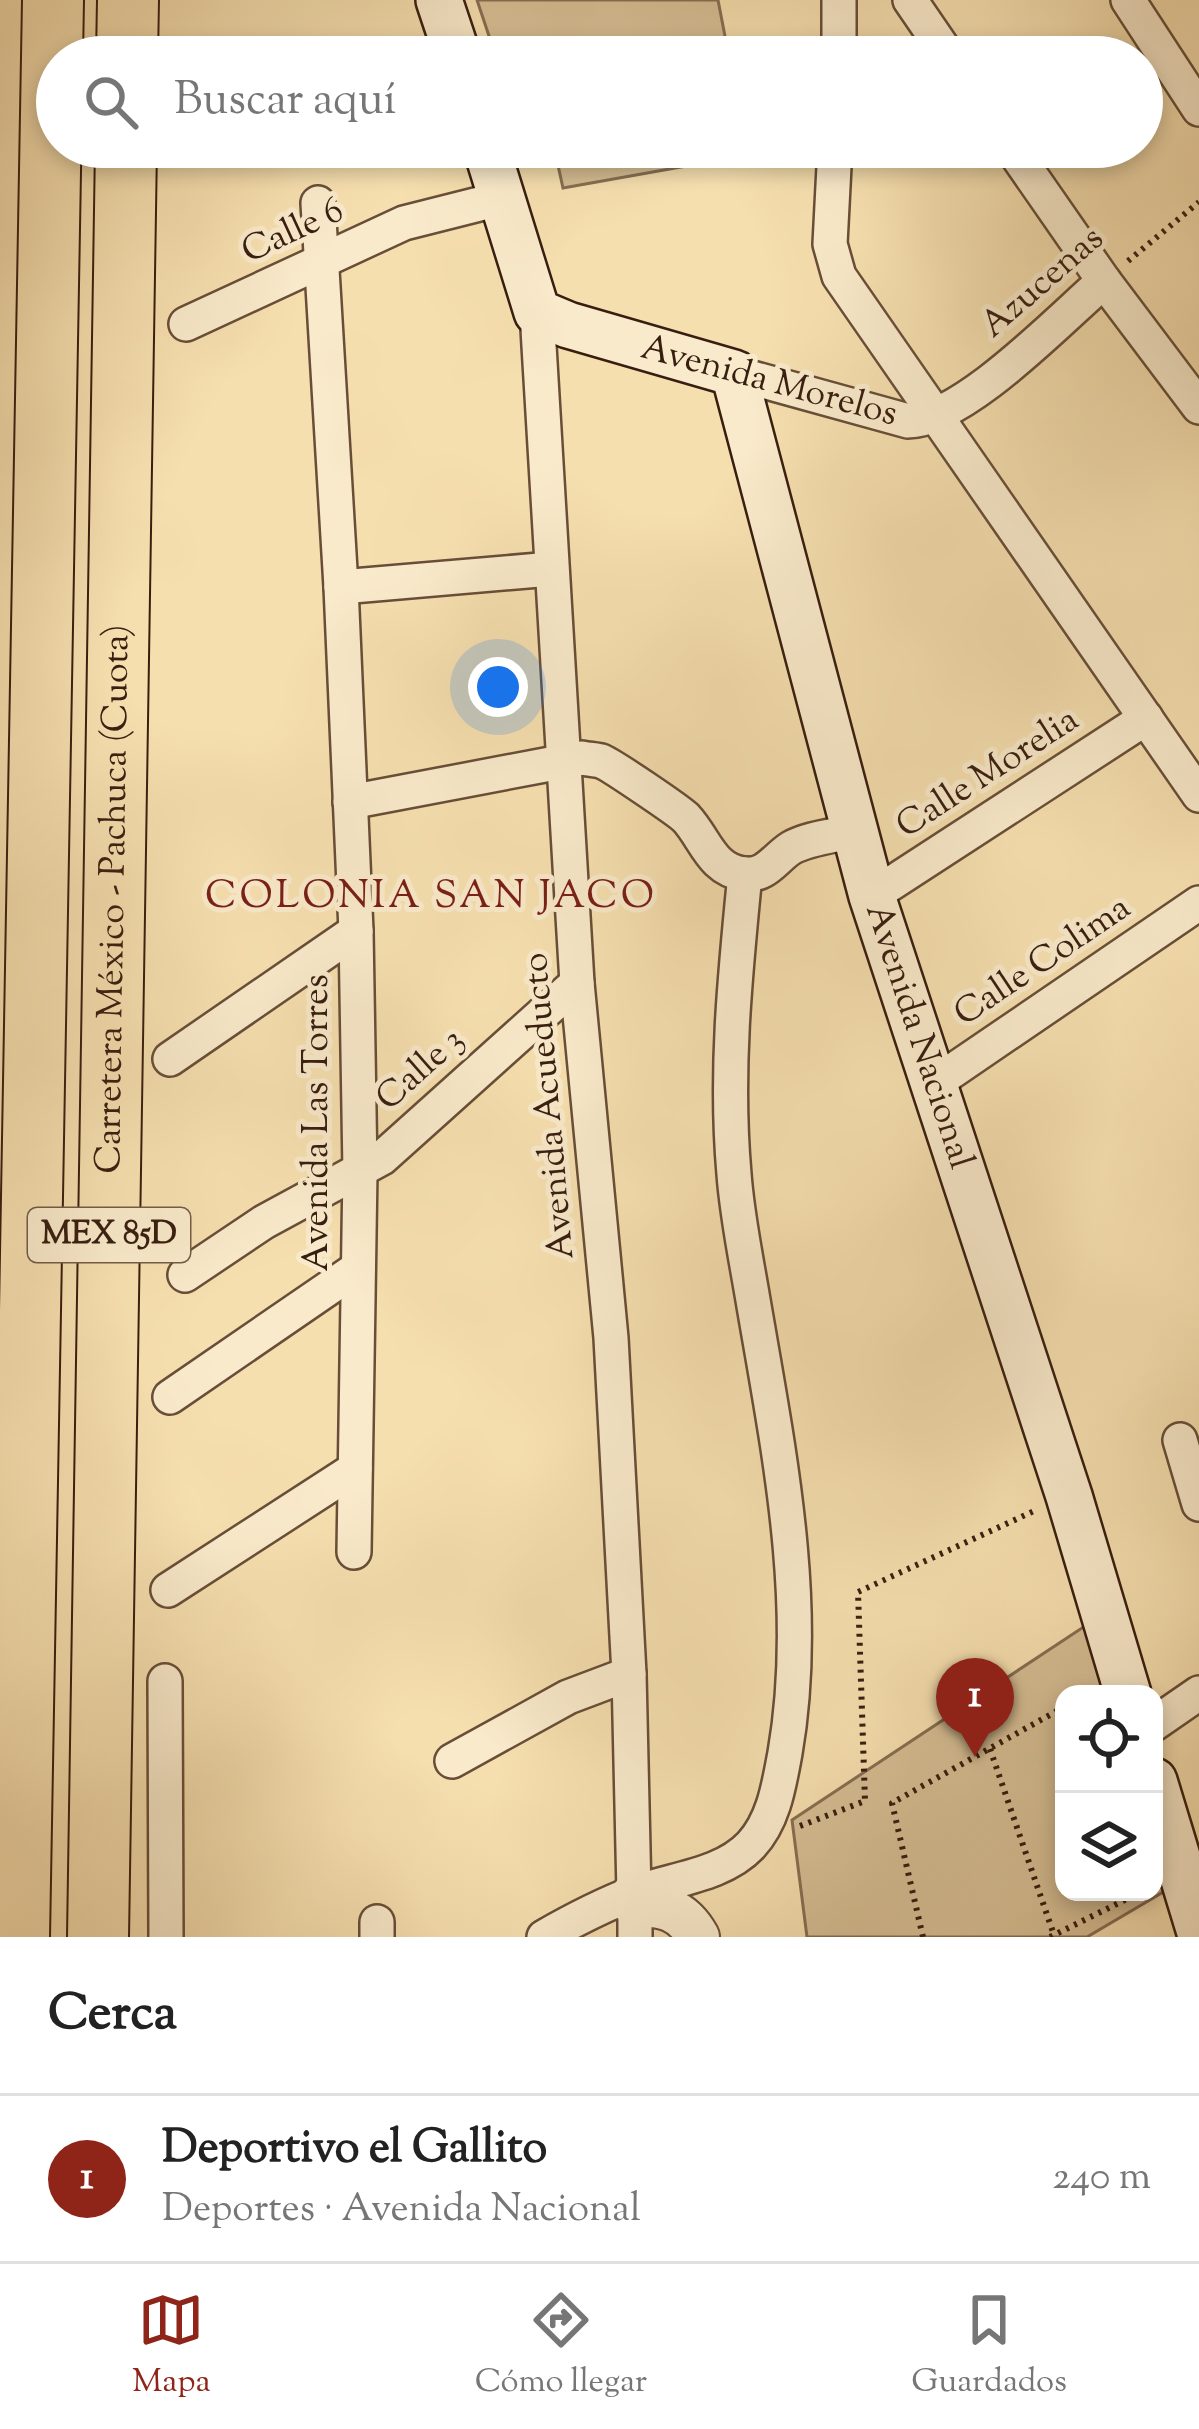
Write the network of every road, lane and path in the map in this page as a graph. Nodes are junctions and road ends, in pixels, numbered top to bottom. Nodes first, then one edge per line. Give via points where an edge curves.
1 (440, 0) edge
2 (839, 0) edge
3 (910, 0) edge
4 (1128, 0) edge
5 (53, 1) edge
6 (52, 36) edge
7 (451, 36) edge
8 (839, 36) edge
9 (935, 36) edge
10 (1151, 36) edge
11 (1163, 54) edge
12 (1199, 109) edge
13 (50, 168) edge
14 (126, 168) edge
15 (493, 168) edge
16 (834, 168) edge
17 (1026, 168) edge
18 (502, 198) junction
19 (1199, 202) edge
20 (318, 203) dead end
21 (324, 262) junction
22 (1104, 281) junction
23 (537, 312) junction
24 (186, 324) dead end
25 (734, 373) junction
26 (1199, 407) edge
27 (934, 418) junction
28 (551, 569) junction
29 (341, 587) junction
30 (1146, 718) junction
31 (563, 760) junction
32 (1199, 795) edge
33 (350, 802) junction
34 (854, 831) junction
35 (745, 874) junction
36 (872, 896) junction
37 (1199, 903) edge
38 (356, 931) junction
39 (577, 983) junction
40 (170, 1059) dead end
41 (932, 1085) junction
42 (360, 1172) junction
43 (358, 1268) junction
44 (184, 1275) dead end
45 (170, 1397) dead end
46 (1180, 1440) dead end
47 (355, 1469) junction
48 (1069, 1496) junction
49 (1199, 1504) edge
50 (354, 1552) dead end
51 (168, 1590) dead end
52 (629, 1675) junction
53 (165, 1681) dead end
54 (1125, 1685) edge
55 (1199, 1693) edge
56 (1055, 1711) edge
57 (1163, 1718) edge
58 (990, 1748) junction
59 (452, 1761) dead end
60 (1158, 1793) edge
61 (752, 1844) junction
62 (1123, 1901) edge
63 (635, 1912) edge
64 (1199, 1929) edge
65 (1052, 1936) edge
66 (19, 1937) edge
67 (98, 1937) edge
68 (166, 1937) edge
69 (544, 1937) edge
70 (698, 1937) edge
71 (923, 1937) edge

1 - 7 main road
2 - 8 street
3 - 9 street
4 - 10 street
5 - 6 highway, MEX 85D
11 - 12 street
13 - 66 highway, MEX 85D
14 - 67 highway, Carretera México - Pachuca (Cuota) / MEX 85D
15 - 18 main road
16 - 27 street via 832,260
17 - 22 street
18 - 21 street, Calle 6 via 404,223
18 - 23 main road
19 - 22 path, Azucenas
20 - 21 street, Avenida Las Torres
21 - 24 street, Calle 6
21 - 29 street, Avenida Las Torres
22 - 26 street
22 - 27 street, Azucenas
23 - 25 main road, Avenida Morelos
23 - 28 street, Avenida Acueducto
25 - 27 street, Avenida Morelos via 908,421
25 - 34 main road, Avenida Nacional
27 - 30 street, Avenida Morelos
28 - 29 street
28 - 31 street, Avenida Acueducto
29 - 33 street, Avenida Las Torres
30 - 32 street, Avenida Morelos
30 - 36 street, Calle Morelia
31 - 33 street
31 - 35 street via 600,760 617,770 687,818 712,857
31 - 39 street, Avenida Acueducto
33 - 38 street, Avenida Las Torres
34 - 35 street via 806,842
34 - 36 main road, Avenida Nacional
35 - 61 street via 728,1097 789,1536 793,1647 777,1795
36 - 41 main road, Avenida Nacional
37 - 41 street, Calle Colima
38 - 40 street
38 - 42 street, Avenida Las Torres
39 - 42 street, Calle 3
39 - 52 street, Avenida Acueducto via 611,1338
41 - 48 main road, Avenida Nacional
42 - 43 street, Avenida Las Torres
42 - 44 street, Calle 3
43 - 45 street
43 - 47 street, Avenida Las Torres
46 - 49 street
47 - 50 street, Avenida Las Torres
47 - 51 street
48 - 54 main road, Avenida Nacional
48 - 61 path via 858,1592 865,1801
52 - 59 street via 568,1697
52 - 63 street, Avenida Acueducto
53 - 68 street
55 - 57 street
56 - 58 path
58 - 65 path
58 - 71 path via 892,1803
60 - 64 main road
61 - 63 street
62 - 65 path
63 - 69 street
63 - 70 street via 671,1909

